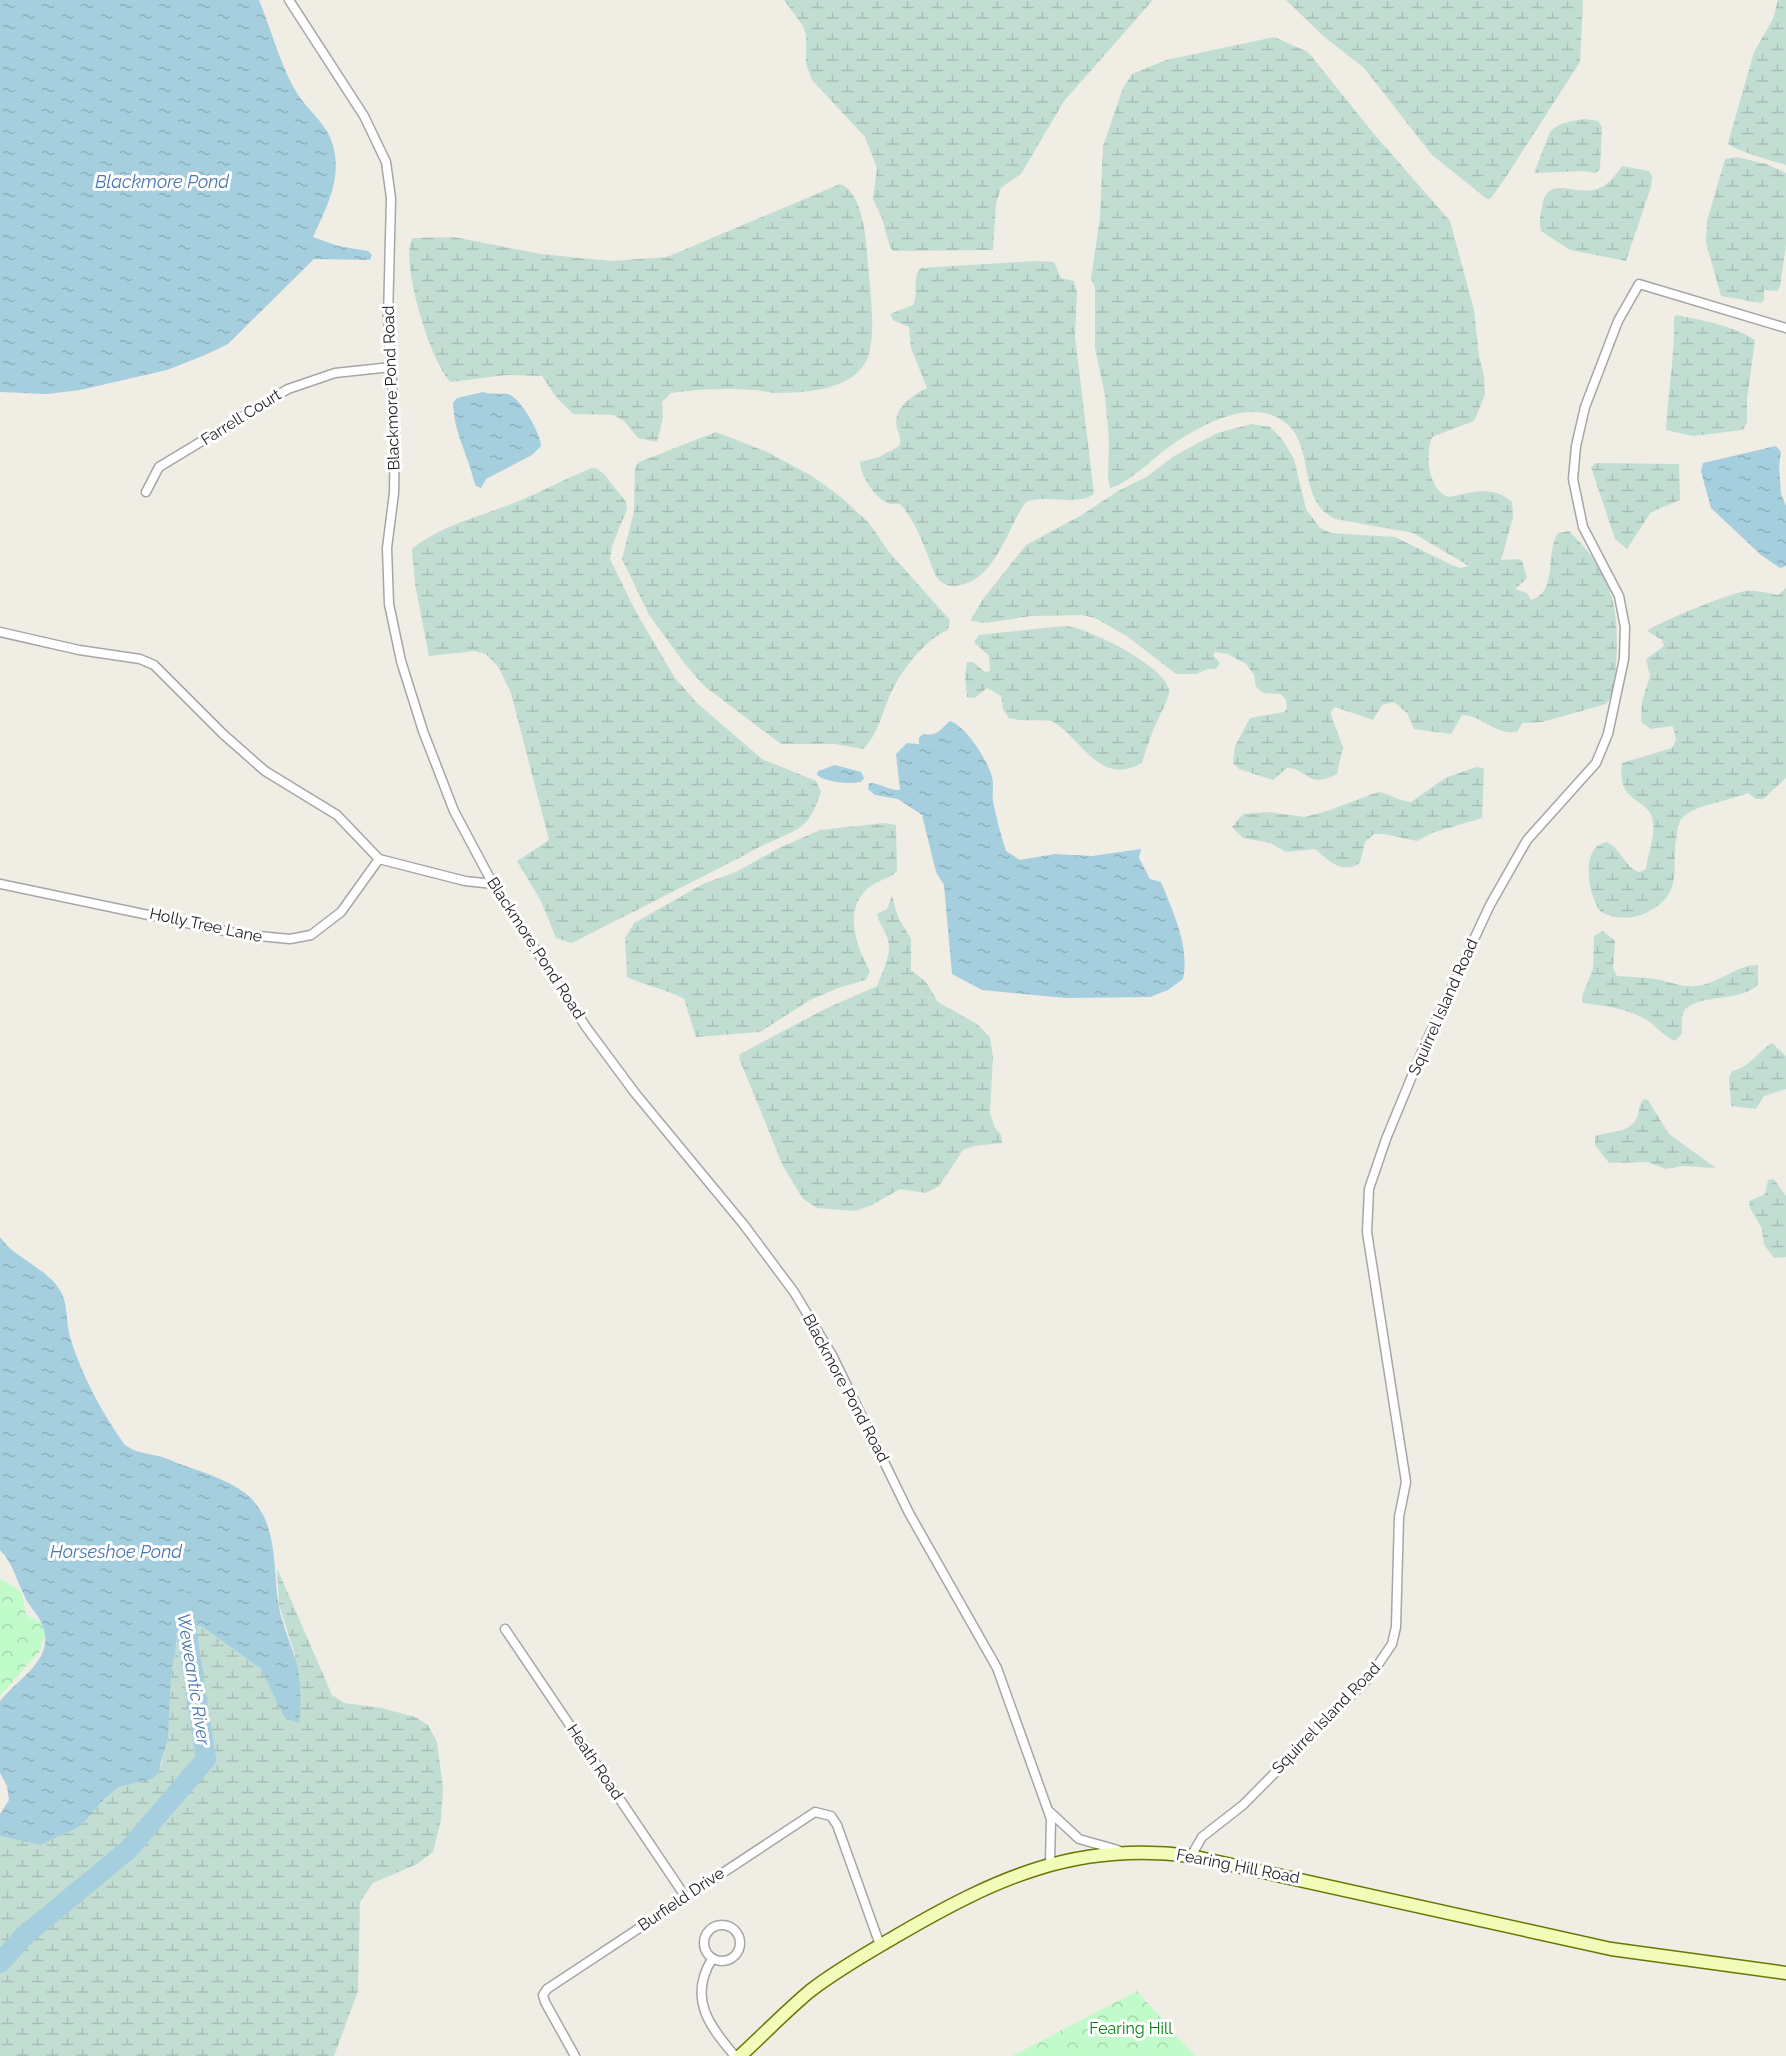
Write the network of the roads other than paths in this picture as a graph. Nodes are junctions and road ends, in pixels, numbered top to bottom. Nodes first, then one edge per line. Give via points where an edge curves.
1 (289, 0) edge
2 (1786, 328) edge
3 (391, 367) junction
4 (146, 492) dead end
5 (0, 632) edge
6 (379, 859) junction
7 (0, 884) edge
8 (493, 884) junction
9 (505, 1629) dead end
10 (1049, 1811) junction
11 (1124, 1851) junction
12 (1191, 1856) junction
13 (1050, 1863) junction
14 (685, 1896) junction
15 (880, 1946) junction
16 (712, 1959) junction
17 (1786, 1973) edge
18 (575, 2056) edge
19 (738, 2056) edge

1 - 3 street, Blackmore Pond Road via 364,116 386,162 391,198
2 - 12 street, Squirrel Island Road via 1639,284 1618,321 1585,406 1574,479 1583,527 1619,596 1625,627 1624,659 1608,734 1596,764 1527,840 1490,905 1426,1042 1386,1139 1370,1190 1367,1232 1406,1475 1399,1517 1396,1627 1392,1644 1368,1678 1243,1805 1202,1837
3 - 4 street, Farrell Court via 335,373 288,389 159,466
3 - 8 street, Blackmore Pond Road via 395,462 387,548 389,604 401,661 423,731 454,811
5 - 6 street via 154,665 265,771 337,815
6 - 7 street, Holly Tree Lane via 341,912 311,935 290,939 239,934
6 - 8 street via 465,881
8 - 10 street, Blackmore Pond Road via 586,1027 744,1225 794,1292 832,1355 909,1513 997,1668
9 - 14 street, Heath Road
10 - 11 street, Blackmore Pond Road via 1079,1839
10 - 13 street, Blackmore Pond Road
11 - 12 main road, Fearing Hill Road
11 - 13 main road, Fearing Hill Road
12 - 17 main road, Fearing Hill Road via 1611,1949
13 - 15 main road, Fearing Hill Road via 962,1900
14 - 15 street, Burfield Drive via 808,1815 824,1812 837,1825
14 - 18 street, Burfield Drive via 553,1984 543,1995
15 - 19 main road, Fearing Hill Road via 811,1990
16 - 16 street via 703,1947 707,1932 716,1926 733,1928 739,1937 738,1952 727,1961
16 - 19 street via 702,1980 703,2004 711,2025

